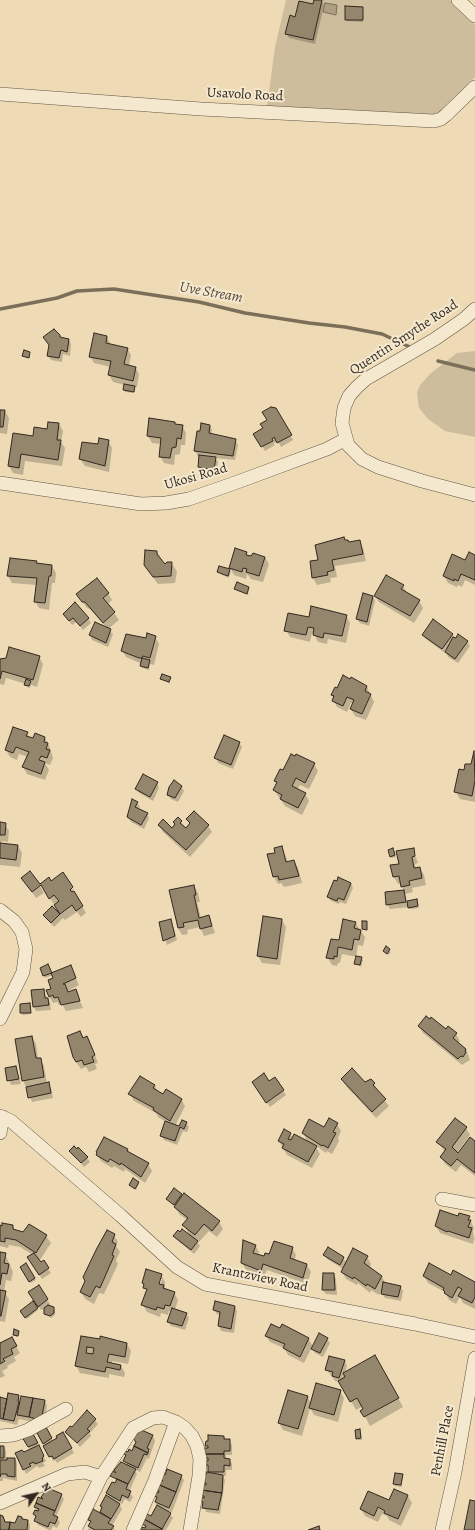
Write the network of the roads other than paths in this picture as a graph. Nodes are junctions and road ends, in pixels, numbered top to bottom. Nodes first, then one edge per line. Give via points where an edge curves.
1 (458, 0) edge
2 (475, 16) edge
3 (475, 87) edge
4 (0, 94) edge
5 (475, 309) edge
6 (346, 439) junction
7 (0, 483) edge
8 (475, 495) edge
9 (0, 910) edge
10 (0, 1019) edge
11 (2, 1116) edge
12 (0, 1133) edge
13 (442, 1199) dead end
14 (475, 1205) edge
15 (475, 1337) edge
16 (475, 1358) edge
17 (66, 1409) dead end
18 (176, 1422) junction
19 (0, 1436) edge
20 (101, 1477) junction
21 (0, 1503) edge
22 (75, 1530) edge
23 (133, 1530) edge
24 (190, 1530) edge
25 (442, 1530) edge

1 - 2 street
3 - 4 street, Usavolo Road via 446,115 434,120 202,109
5 - 6 street, Quentin Smythe Road via 434,339 357,387 349,396 344,408 342,423
6 - 7 street, Ukosi Road via 327,449 232,484 189,499 166,503 141,504
6 - 8 street, Quentin Smythe Road via 352,450 362,459 378,467
9 - 10 street via 14,921 22,932 26,949 23,972
11 - 12 street
11 - 15 street, Krantzview Road via 115,1210 177,1267 205,1284
13 - 14 street
16 - 25 street, Penhill Place
17 - 19 street via 28,1430
18 - 20 street via 163,1417 153,1418 133,1428
18 - 23 street
18 - 24 street via 192,1436 200,1459
20 - 21 street via 85,1472 67,1474
20 - 22 street

